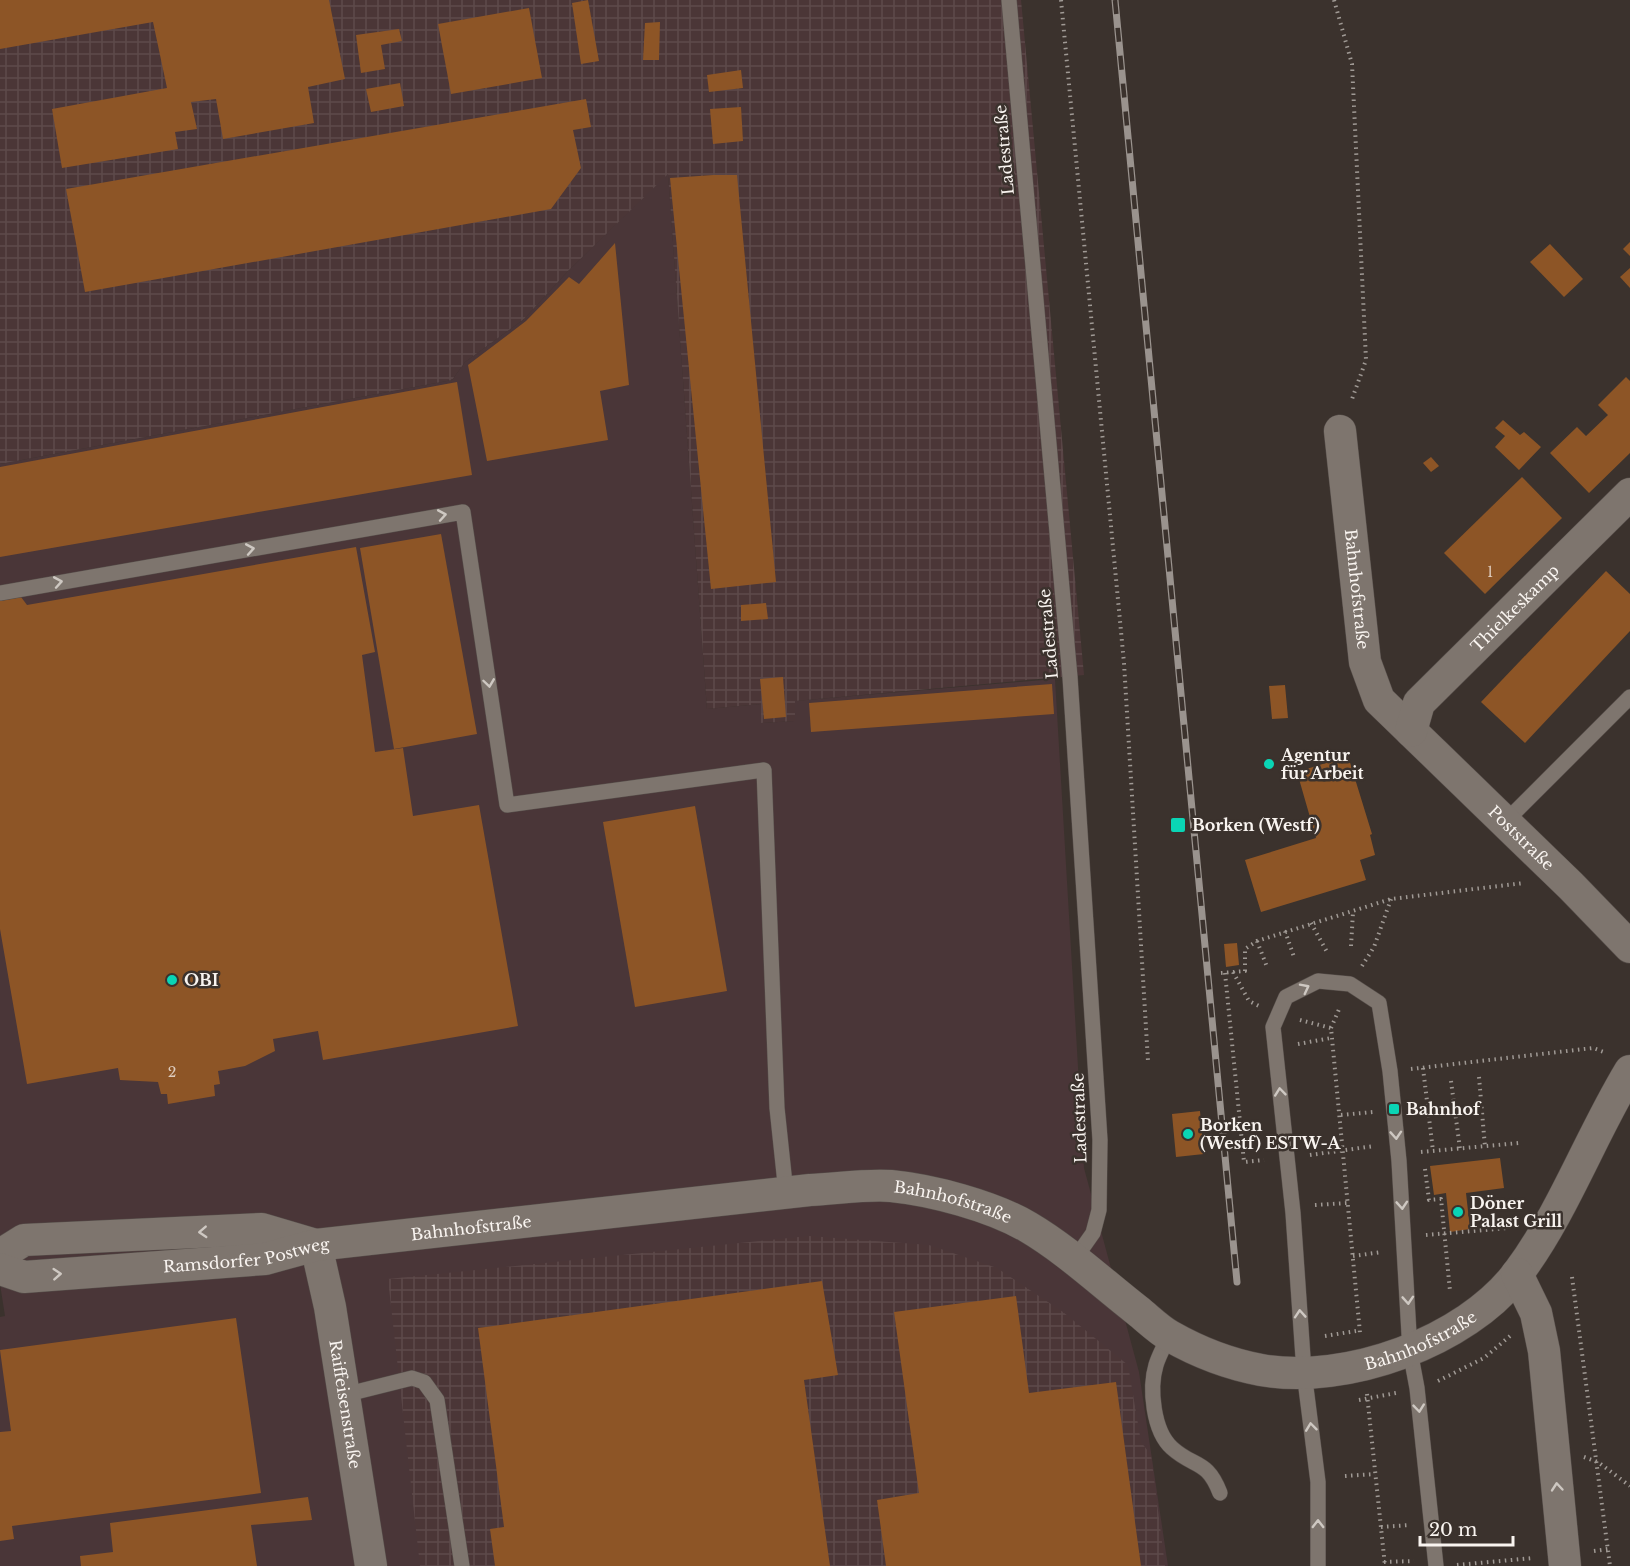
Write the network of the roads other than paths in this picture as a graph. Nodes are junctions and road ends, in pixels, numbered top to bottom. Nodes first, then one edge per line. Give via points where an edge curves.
1 (1009, 0) edge
2 (1340, 431) road end
3 (1630, 495) edge
4 (0, 592) edge
5 (1628, 700) edge
6 (1411, 731) junction
7 (1505, 822) junction
8 (1630, 947) edge
9 (1630, 1071) edge
10 (786, 1193) junction
11 (316, 1245) junction
12 (0, 1255) edge
13 (1074, 1260) junction
14 (0, 1269) edge
15 (1517, 1274) junction
16 (1169, 1335) junction
17 (1410, 1351) junction
18 (1304, 1372) junction
19 (344, 1395) junction
20 (1220, 1493) dead end
21 (1564, 1561) edge
22 (1436, 1563) edge
23 (370, 1566) edge
24 (462, 1566) edge
25 (1318, 1566) edge

1 - 13 lane, Ladestraße via 1070,677 1100,1140 1098,1210 1093,1233
2 - 6 street, Bahnhofstraße via 1365,662 1379,700
3 - 6 street, Thielkeskamp via 1419,703
4 -> 10 lane via 464,512 507,805 764,770 777,1108
5 - 7 lane
6 - 7 street, Poststraße
7 - 8 street, Poststraße
9 - 15 street, Bahnhofstraße via 1562,1200
10 - 11 street, Bahnhofstraße
10 - 13 street, Bahnhofstraße via 891,1186 975,1204 1028,1227
11 -> 12 street, Ramsdorfer Postweg via 262,1229 24,1240
14 -> 11 street, Ramsdorfer Postweg via 24,1276 265,1259
11 - 19 street, Raiffeisenstraße
13 - 16 street, Bahnhofstraße
15 - 17 street, Bahnhofstraße via 1453,1330
21 -> 15 street via 1544,1350 1536,1313
16 - 18 street, Bahnhofstraße via 1228,1363 1263,1371
16 - 20 lane via 1156,1366 1153,1388 1158,1426 1171,1448 1207,1468
17 - 18 street, Bahnhofstraße via 1362,1365
18 -> 17 lane via 1293,1213 1273,1027 1286,997 1318,981 1350,984 1379,1004 1390,1071
17 -> 22 lane
25 -> 18 lane via 1318,1482
19 - 23 street, Raiffeisenstraße
19 - 24 lane via 412,1378 424,1382 436,1400 442,1428

